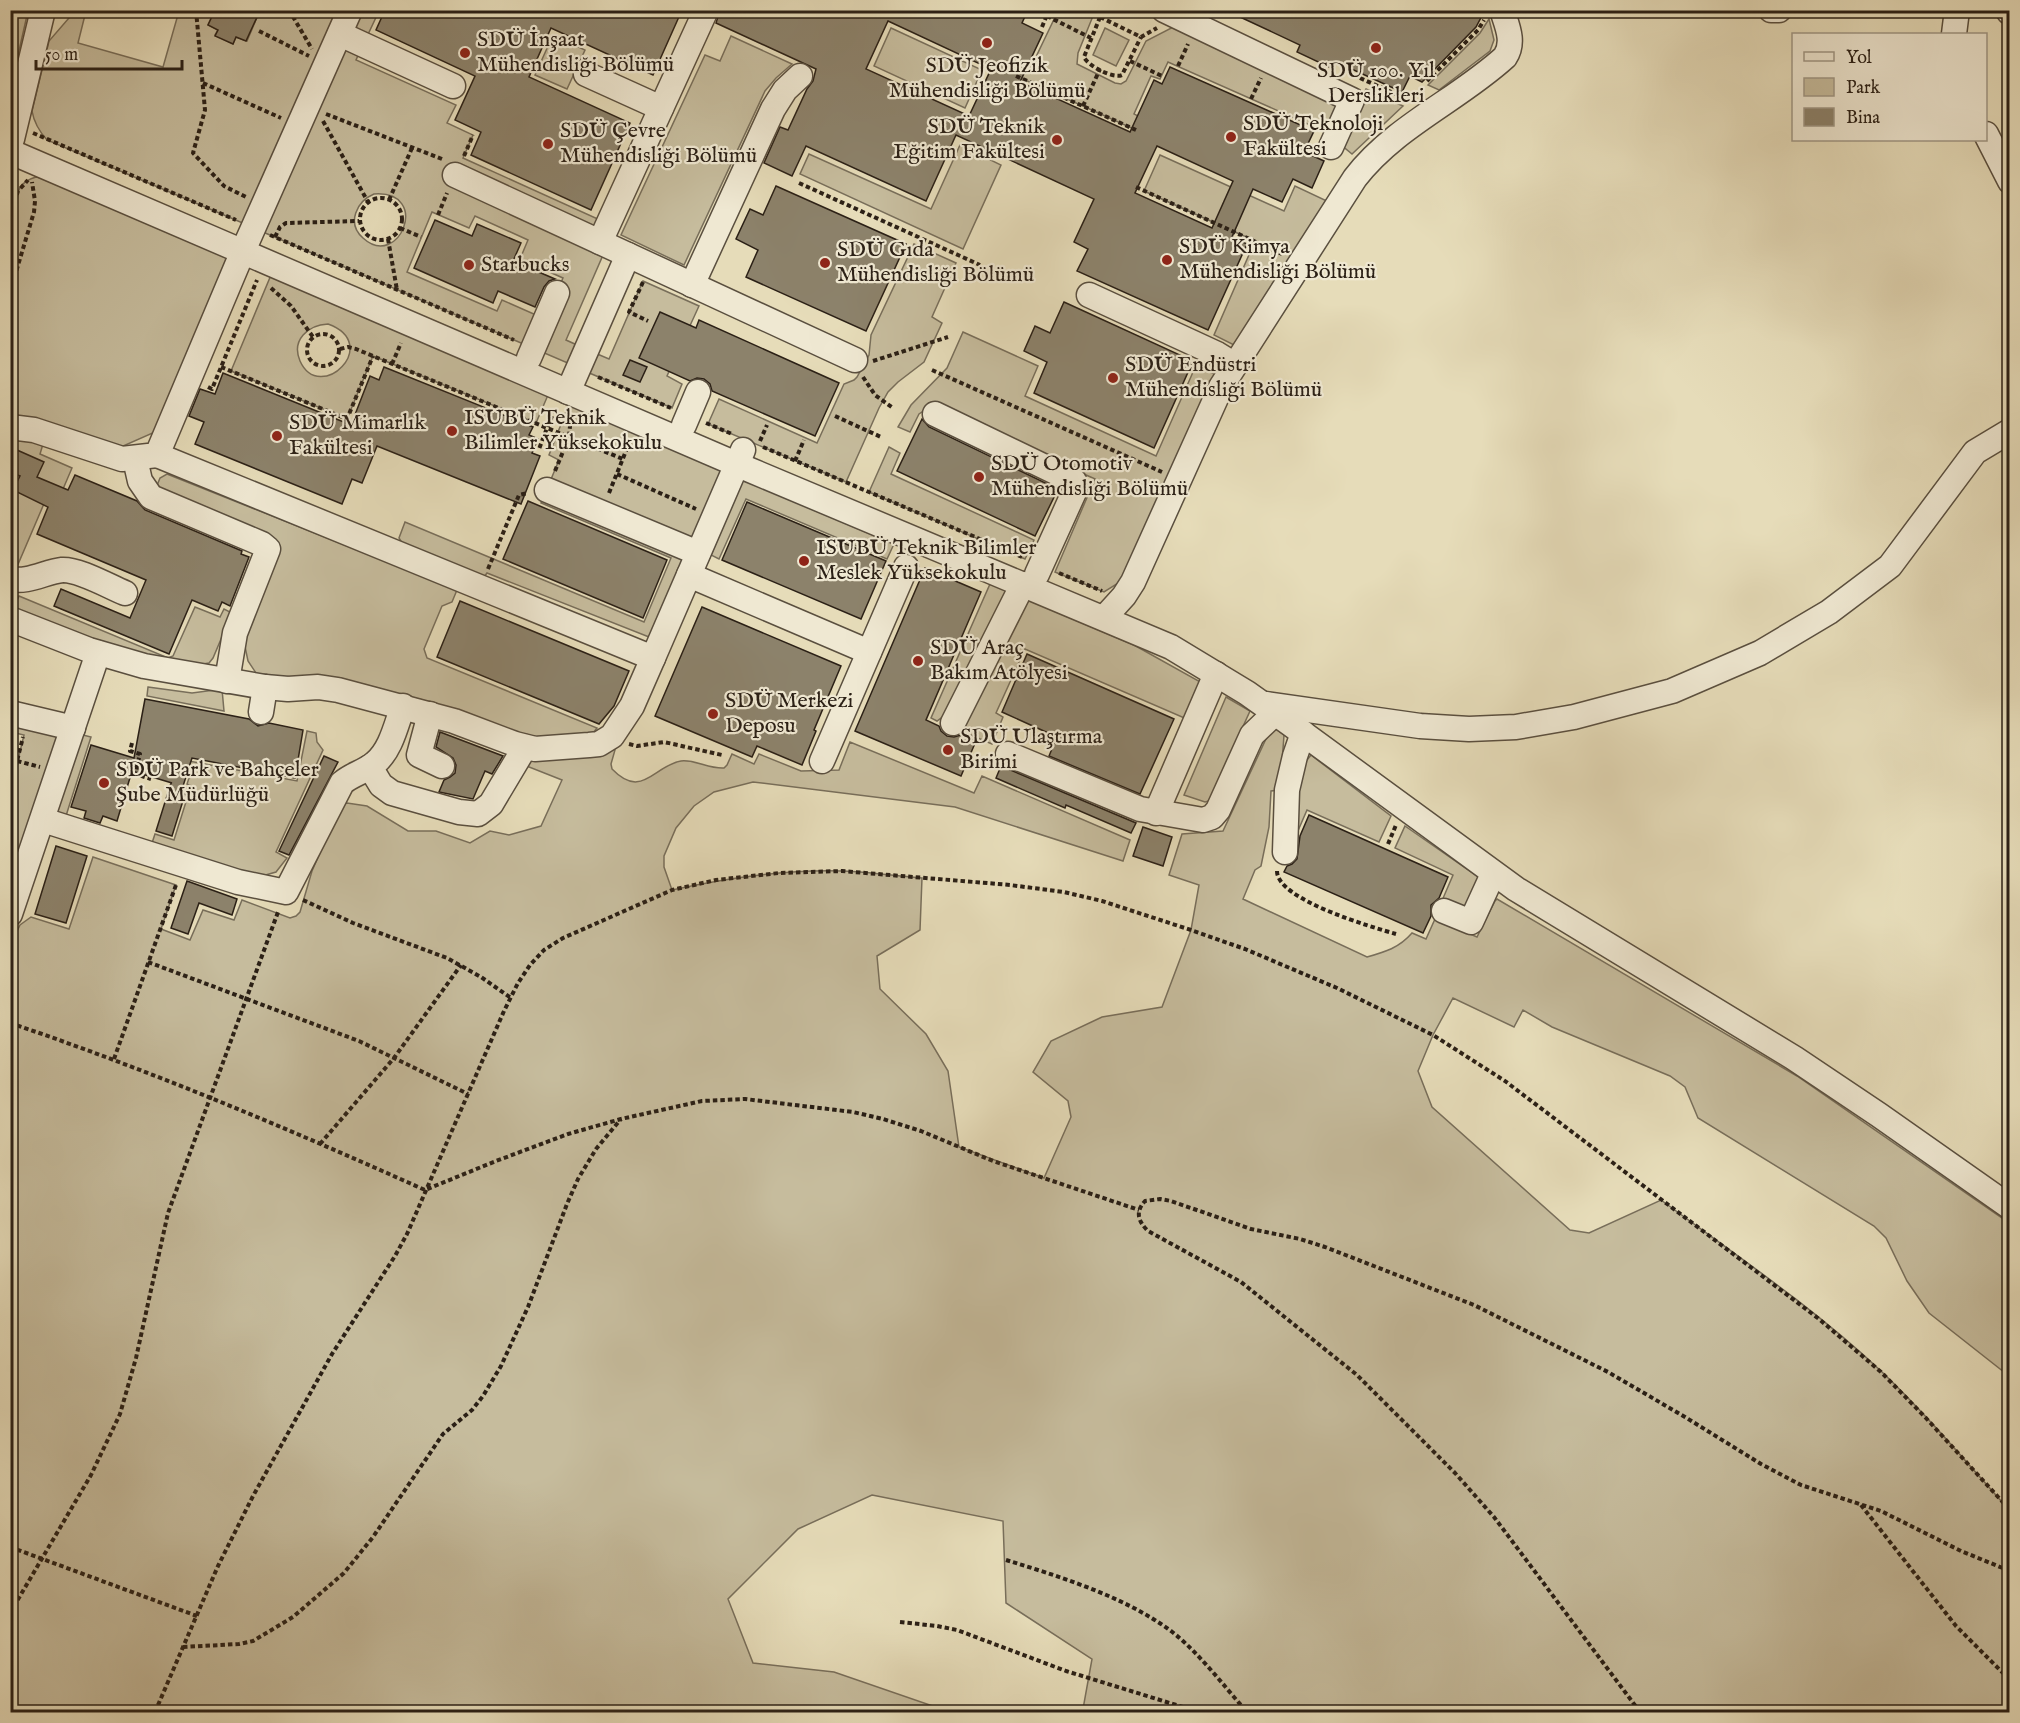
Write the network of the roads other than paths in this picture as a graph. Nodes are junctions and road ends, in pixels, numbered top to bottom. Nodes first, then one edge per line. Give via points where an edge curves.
1 (43, 10) edge
2 (350, 10) edge
3 (706, 10) edge
4 (1772, 10) edge
5 (1779, 10) edge
6 (1957, 10) edge
7 (1494, 12) edge
8 (1162, 18) edge
9 (1954, 33) edge
10 (340, 34) junction
11 (586, 74) dead end
12 (800, 76) dead end
13 (453, 86) dead end
14 (661, 108) junction
15 (1987, 136) edge
16 (14, 147) edge
17 (1331, 147) dead end
18 (453, 169) road end
19 (2010, 181) edge
20 (250, 236) junction
21 (600, 242) junction
22 (639, 260) junction
23 (692, 285) junction
24 (557, 293) dead end
25 (1089, 295) dead end
26 (531, 353) junction
27 (855, 360) road end
28 (1235, 365) junction
29 (574, 390) junction
30 (698, 392) dead end
31 (935, 414) dead end
32 (686, 420) junction
33 (10, 427) edge
34 (2010, 431) edge
35 (744, 449) junction
36 (146, 457) junction
37 (547, 490) road end
38 (693, 564) junction
39 (906, 567) dead end
40 (1034, 575) junction
41 (10, 579) edge
42 (125, 593) dead end
43 (1107, 606) junction
44 (10, 619) edge
45 (868, 652) junction
46 (98, 653) junction
47 (653, 658) junction
48 (1216, 674) junction
49 (227, 681) junction
50 (265, 687) junction
51 (403, 706) junction
52 (1268, 708) junction
53 (261, 712) dead end
54 (430, 714) junction
55 (14, 723) edge
56 (953, 723) dead end
57 (73, 728) junction
58 (1303, 733) junction
59 (525, 747) junction
60 (1008, 754) dead end
61 (822, 761) dead end
62 (442, 766) dead end
63 (370, 767) junction
64 (1156, 813) junction
65 (43, 819) junction
66 (1285, 852) road end
67 (1493, 874) junction
68 (1444, 911) dead end
69 (10, 914) edge
70 (2010, 1207) edge

1 - 16 street
2 - 10 street
3 - 14 street
4 - 5 street
6 - 9 street
7 - 28 street via 1510,39 1508,53 1403,132 1363,168
8 - 17 street via 1352,100
10 - 13 street
10 - 20 street
11 - 14 street
12 - 23 street via 773,109
14 - 21 street
15 - 19 street
16 - 20 street via 58,154
18 - 21 street
20 - 26 street
20 - 29 street
20 - 36 street
21 - 22 street
22 - 23 street
22 - 29 street
23 - 27 street
24 - 26 street
25 - 28 street
26 - 29 street
28 - 43 street via 1217,394 1133,582
29 - 32 street
29 - 35 street
30 - 32 street
31 - 40 street via 1074,481 1075,490
32 - 35 street
33 - 36 street via 40,432 113,457
34 - 52 street via 1975,452 1890,566 1829,612 1760,653 1672,691 1574,717 1516,727 1469,729
35 - 38 street
35 - 40 street
36 - 47 street
36 - 49 street via 140,481 151,497 268,549 235,633
37 - 38 street via 601,513
38 - 45 street
38 - 47 street
39 - 45 street
40 - 43 street
40 - 56 street
41 - 42 street via 68,571
43 - 48 street via 1141,623
44 - 46 street
45 - 61 street
46 - 49 street
46 - 57 street
47 - 59 street via 632,706 605,741 589,746
48 - 52 street
48 - 64 street
49 - 50 street
50 - 51 street via 328,688
50 - 53 street
51 - 54 street
51 - 63 street via 388,746
52 - 58 street
52 - 64 street via 1212,817 1203,820
54 - 59 street
54 - 62 street via 419,755
55 - 57 street
57 - 65 street
58 - 66 street via 1287,790
58 - 67 street
59 - 63 street via 491,804 478,814 393,793 381,785
60 - 64 street
63 - 65 street via 342,783 285,892 244,884
65 - 69 street
67 - 68 street via 1471,922
67 - 70 street via 1794,1058

